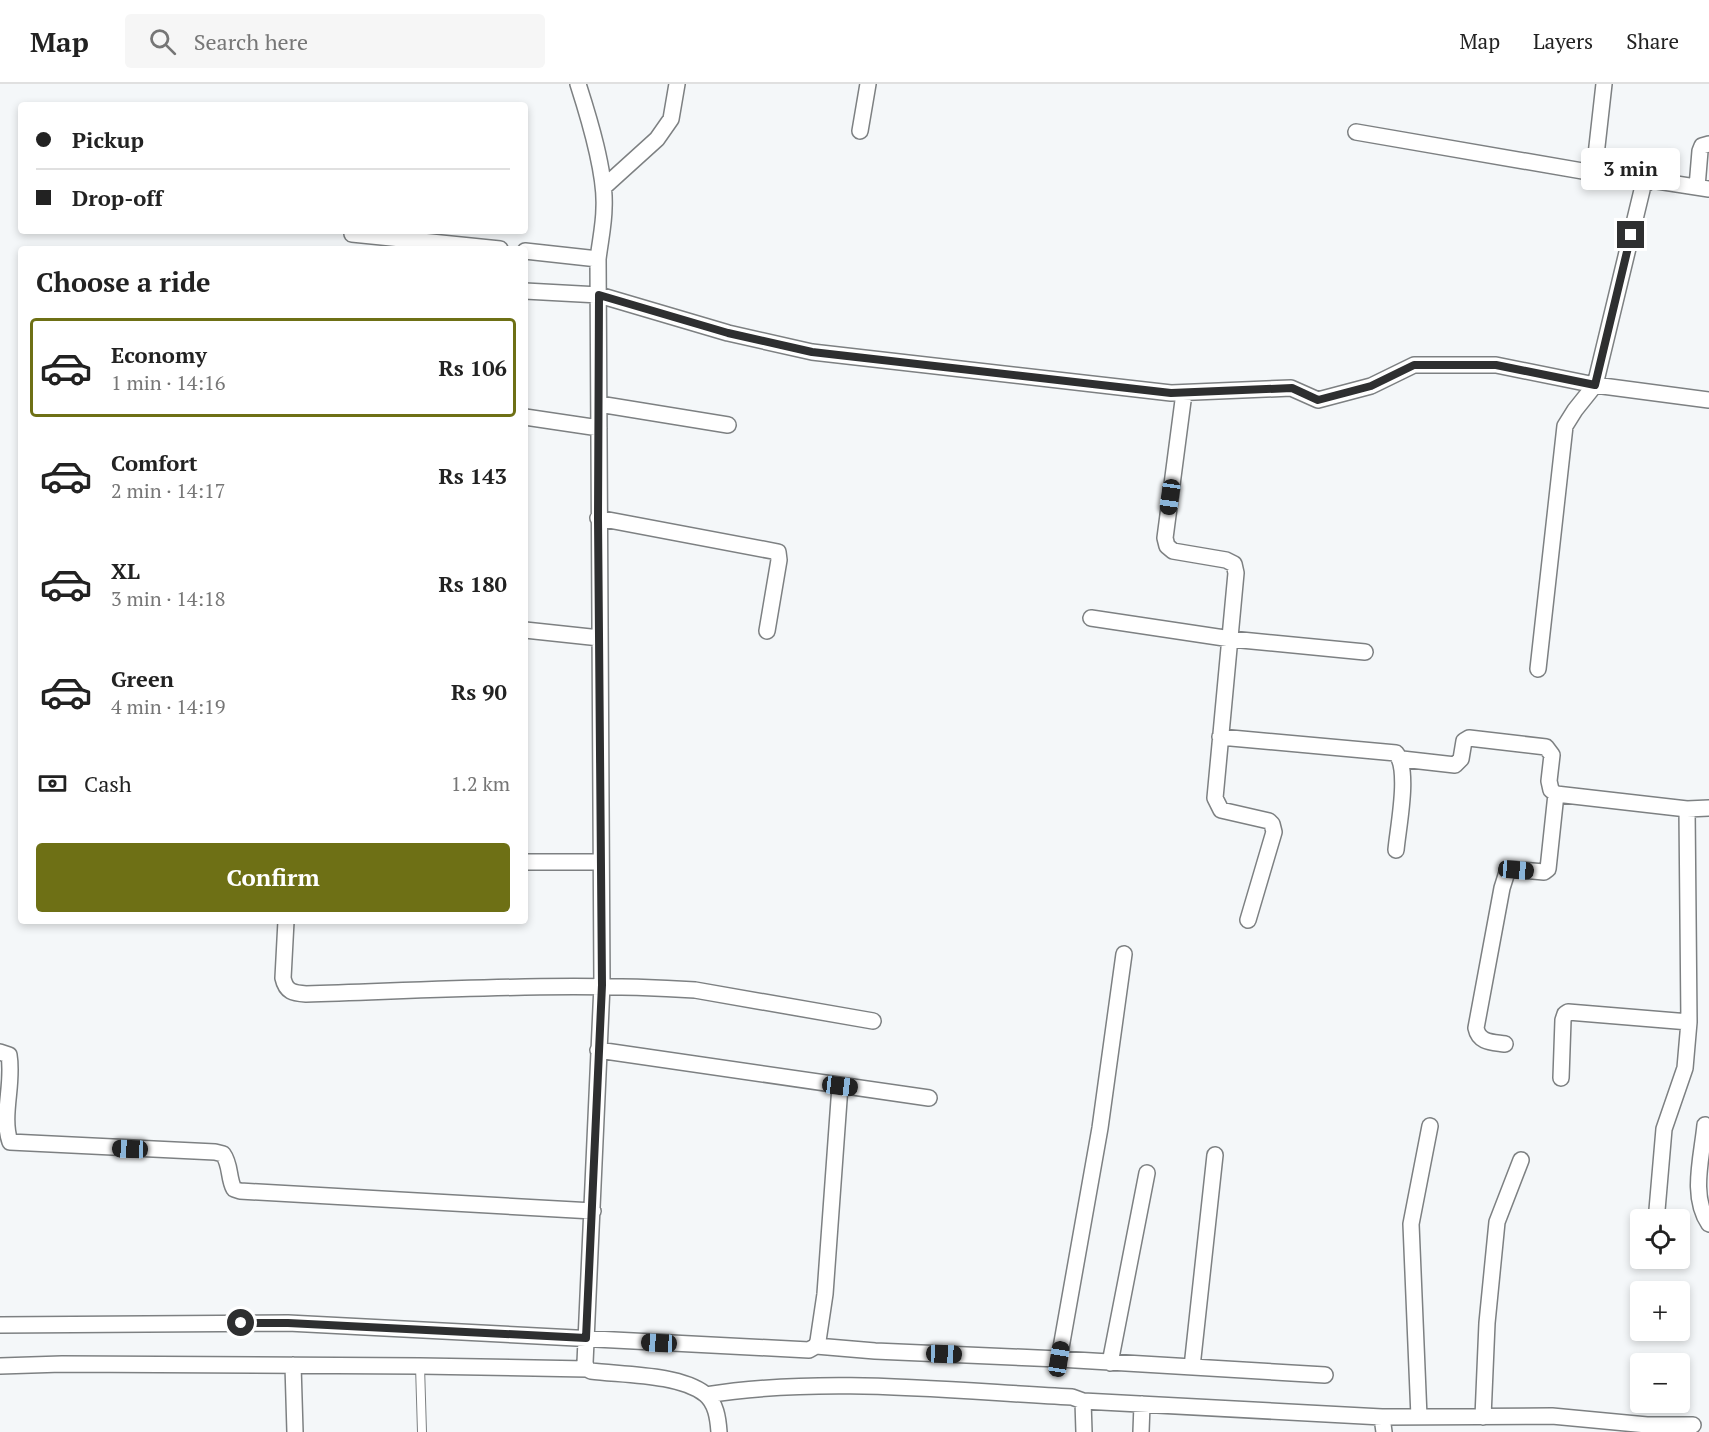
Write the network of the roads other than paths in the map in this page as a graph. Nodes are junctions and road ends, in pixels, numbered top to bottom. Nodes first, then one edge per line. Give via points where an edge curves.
1 (578, 84) edge
2 (677, 84) edge
3 (868, 84) edge
4 (1604, 84) edge
5 (860, 131) dead end
6 (1356, 132) dead end
7 (1709, 144) edge
8 (1594, 173) junction
9 (1646, 182) junction
10 (604, 187) junction
11 (1703, 188) edge
12 (352, 234) dead end
13 (470, 246) edge
14 (528, 252) edge
15 (598, 259) junction
16 (528, 291) edge
17 (599, 295) junction
18 (1595, 385) junction
19 (1184, 393) junction
20 (1709, 400) edge
21 (599, 404) junction
22 (528, 417) edge
23 (728, 425) dead end
24 (599, 428) junction
25 (598, 518) junction
26 (1091, 618) dead end
27 (528, 630) edge
28 (767, 631) dead end
29 (600, 638) junction
30 (1231, 639) junction
31 (1365, 652) dead end
32 (1538, 669) dead end
33 (1221, 736) junction
34 (1402, 759) junction
35 (1556, 794) junction
36 (1709, 808) edge
37 (1687, 809) junction
38 (1396, 850) dead end
39 (528, 862) edge
40 (601, 862) junction
41 (1248, 920) dead end
42 (286, 924) edge
43 (1124, 954) dead end
44 (602, 985) junction
45 (873, 1021) dead end
46 (1689, 1022) junction
47 (1505, 1044) dead end
48 (598, 1050) junction
49 (0, 1052) edge
50 (1561, 1078) dead end
51 (840, 1086) junction
52 (929, 1098) dead end
53 (1705, 1125) dead end
54 (1430, 1126) dead end
55 (1215, 1155) dead end
56 (1521, 1160) dead end
57 (1148, 1173) dead end
58 (1657, 1209) edge
59 (593, 1211) junction
60 (1709, 1224) edge
61 (0, 1325) edge
62 (816, 1346) junction
63 (586, 1356) junction
64 (1059, 1359) junction
65 (1110, 1362) junction
66 (293, 1365) junction
67 (0, 1366) edge
68 (420, 1366) junction
69 (1192, 1367) junction
70 (1325, 1375) dead end
71 (706, 1395) junction
72 (1083, 1401) junction
73 (1142, 1404) junction
74 (1483, 1417) junction
75 (1419, 1418) junction
76 (1383, 1425) edge
77 (1693, 1425) dead end
78 (295, 1432) edge
79 (422, 1432) edge
80 (719, 1432) edge
81 (1084, 1432) edge
82 (1141, 1432) edge

1 - 10 street
2 - 10 street via 671,119 657,139
3 - 5 street
4 - 8 street
6 - 8 street
7 - 11 street via 1700,151
8 - 9 street
9 - 11 street
9 - 18 street
10 - 15 street
12 - 13 street
14 - 15 street
15 - 17 street
16 - 17 street
17 - 19 street via 728,333 812,352
17 - 21 street
18 - 19 street via 1496,365 1414,365 1371,386 1318,400 1292,388
18 - 20 street
18 - 32 street via 1565,426
19 - 30 street via 1165,538 1173,551 1234,564
21 - 23 street
21 - 24 street
22 - 24 street
24 - 25 street
25 - 28 street via 778,552
25 - 29 street
26 - 30 street
27 - 29 street
29 - 40 street
30 - 31 street
30 - 33 street
33 - 34 street via 1396,753
33 - 41 street via 1217,806 1269,821 1274,832
34 - 35 street via 1455,765 1461,759 1464,741 1469,738 1546,747 1552,755 1549,781
34 - 38 street
35 - 37 street
35 - 47 street via 1548,869 1508,869 1502,888 1476,1028 1482,1040
36 - 37 street
37 - 46 street
39 - 40 street
40 - 44 street
42 - 44 street via 283,978 292,993
43 - 64 street via 1100,1128
44 - 45 street via 695,990
44 - 48 street
46 - 50 street via 1568,1012 1563,1020
46 - 58 street via 1685,1068 1664,1129
48 - 51 street
48 - 59 street
49 - 59 street via 9,1055 12,1069 6,1132 10,1142 215,1152 228,1161 231,1183 234,1190 240,1191
51 - 52 street
51 - 62 street via 825,1294
53 - 60 street via 1698,1194
54 - 75 street via 1411,1224
55 - 69 street
56 - 74 street via 1501,1207 1496,1230
57 - 65 street
59 - 63 street
61 - 63 street via 288,1323
62 - 63 street via 809,1350
62 - 64 street
63 - 68 street
63 - 71 street via 673,1381
64 - 65 street
65 - 69 street
66 - 67 street
66 - 68 street
66 - 78 street
68 - 79 lane
69 - 70 street
71 - 72 street via 771,1387 852,1386 1072,1397
71 - 80 street via 716,1409
72 - 73 street
72 - 81 street
73 - 76 street
73 - 82 street
74 - 75 street
74 - 77 street via 1552,1416
75 - 76 street

